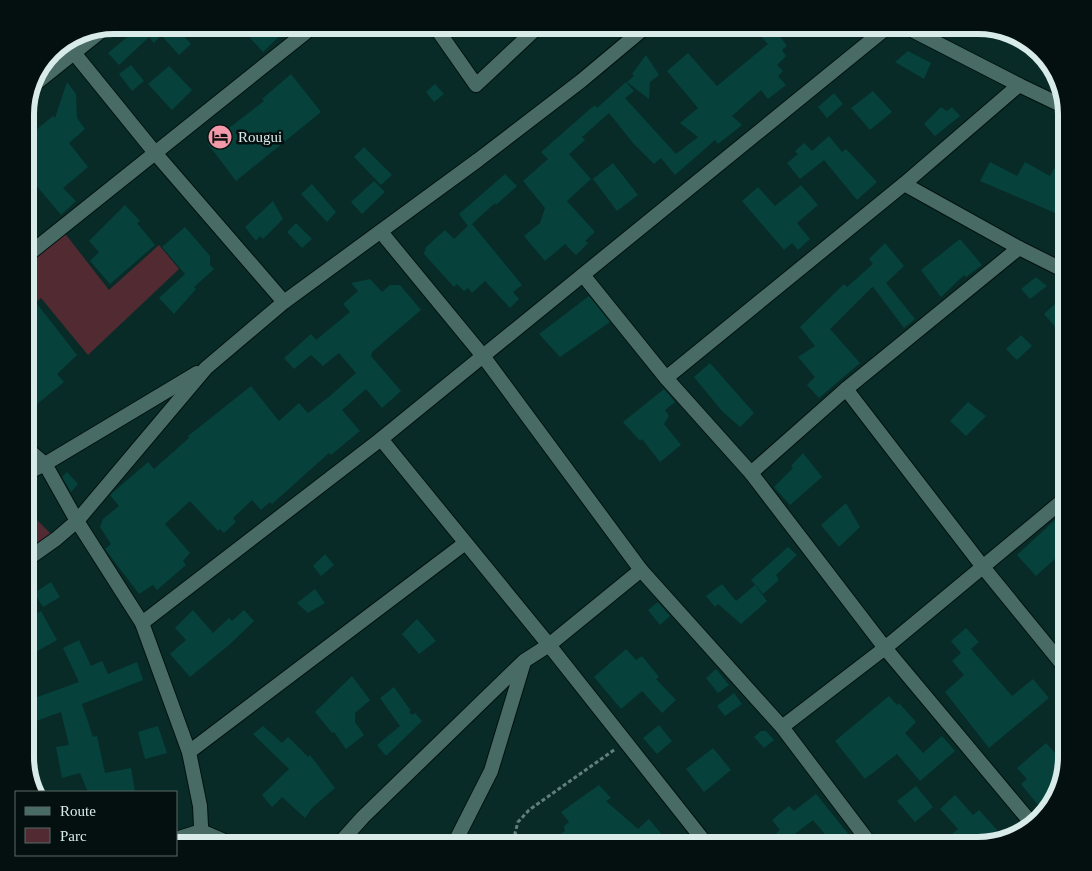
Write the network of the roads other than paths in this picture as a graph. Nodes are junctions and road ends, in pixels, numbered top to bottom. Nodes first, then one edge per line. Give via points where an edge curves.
1 (304, 34) edge
2 (440, 34) edge
3 (530, 34) edge
4 (637, 34) edge
5 (879, 34) edge
6 (920, 34) edge
7 (84, 40) edge
8 (70, 48) edge
9 (46, 72) edge
10 (1019, 85) junction
11 (1057, 103) edge
12 (156, 154) junction
13 (904, 184) junction
14 (381, 232) junction
15 (1019, 248) junction
16 (34, 251) edge
17 (1058, 268) edge
18 (582, 275) junction
19 (284, 302) junction
20 (483, 356) junction
21 (206, 368) junction
22 (666, 378) junction
23 (846, 389) junction
24 (381, 439) junction
25 (34, 455) edge
26 (45, 464) junction
27 (34, 470) edge
28 (751, 473) junction
29 (1058, 505) edge
30 (77, 521) junction
31 (464, 544) junction
32 (34, 555) edge
33 (983, 567) junction
34 (641, 570) junction
35 (142, 623) junction
36 (550, 645) junction
37 (885, 648) junction
38 (1058, 655) edge
39 (524, 661) junction
40 (782, 727) junction
41 (189, 752) junction
42 (1028, 820) edge
43 (201, 831) junction
44 (182, 837) edge
45 (201, 837) edge
46 (215, 837) edge
47 (345, 837) edge
48 (458, 837) edge
49 (701, 837) edge
50 (865, 837) edge

1 - 12 street
2 - 3 street via 476,85
4 - 14 street via 581,81
5 - 18 street
6 - 10 street
7 - 8 street
8 - 9 street
8 - 12 street
10 - 11 street
10 - 13 street
12 - 16 street
12 - 19 street
13 - 15 street
13 - 22 street
14 - 19 street
14 - 20 street
15 - 17 street
15 - 23 street
18 - 20 street
18 - 22 street
19 - 21 street
20 - 24 street
20 - 34 street
21 - 26 street
21 - 30 street
22 - 28 street
23 - 28 street
23 - 33 street
24 - 31 street
24 - 35 street
25 - 26 street
26 - 27 street
26 - 30 street
28 - 37 street
29 - 33 street
30 - 32 street
30 - 35 street
31 - 36 street
31 - 41 street
33 - 37 street
33 - 38 street
34 - 36 street
34 - 40 street
35 - 41 street
36 - 39 street
36 - 49 street
37 - 40 street
37 - 42 street
39 - 47 street
39 - 48 street via 491,771
40 - 50 street
41 - 43 street via 200,806
43 - 44 street
43 - 45 street
43 - 46 street

